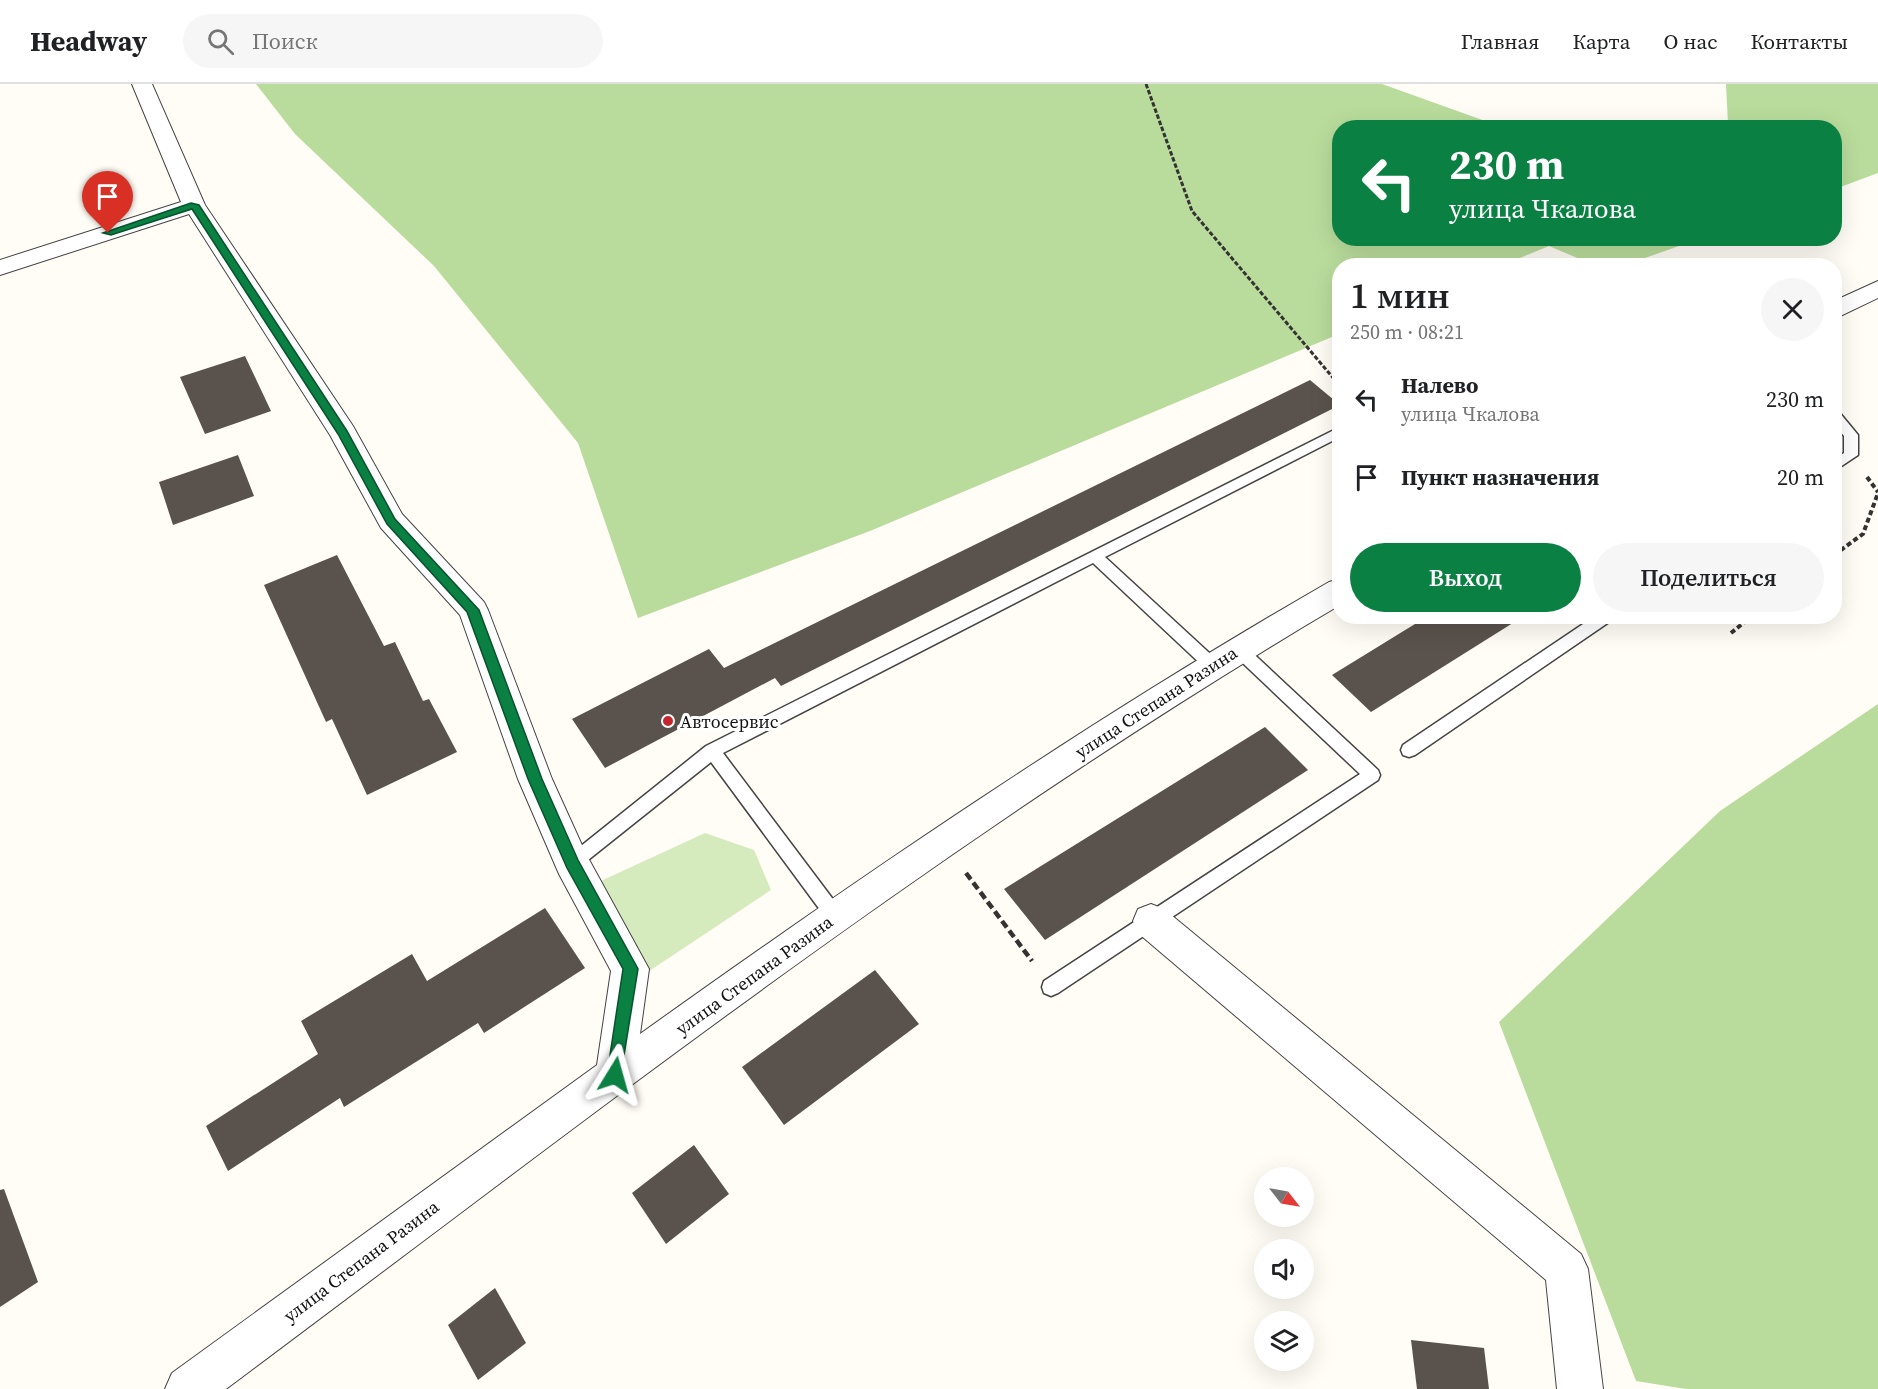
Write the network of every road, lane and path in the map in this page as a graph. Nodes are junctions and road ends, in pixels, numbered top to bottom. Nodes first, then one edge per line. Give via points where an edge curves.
1 (142, 84) edge
2 (1146, 84) edge
3 (194, 205) junction
4 (0, 268) edge
5 (1878, 288) edge
6 (1842, 307) edge
7 (1332, 377) edge
8 (1842, 424) edge
9 (1332, 435) edge
10 (1842, 461) edge
11 (1878, 493) edge
12 (1842, 549) edge
13 (1096, 557) junction
14 (1332, 595) edge
15 (1595, 624) edge
16 (1742, 624) edge
17 (1731, 633) dead end
18 (1225, 656) junction
19 (1409, 750) dead end
20 (712, 751) junction
21 (572, 863) junction
22 (960, 865) dead end
23 (835, 916) junction
24 (1150, 921) junction
25 (1051, 987) joint
26 (615, 1075) junction
27 (188, 1389) edge
28 (1580, 1389) edge

1 - 3 street
2 - 7 path via 1192,211
3 - 4 street
3 - 21 street via 343,434 391,521 473,610 535,779
5 - 6 street
8 - 10 lane via 1851,435 1851,455
9 - 13 lane
11 - 12 path via 1863,534
13 - 18 lane
13 - 20 lane
14 - 18 street, улица Степана Разина
15 - 19 lane
16 - 17 path
18 - 23 street, улица Степана Разина via 942,840
18 - 24 lane via 1372,775
20 - 21 lane
20 - 23 lane
21 - 26 street via 630,969
22 - 25 path
23 - 26 street, улица Степана Разина
24 - 25 lane
24 - 28 street via 1566,1269
26 - 27 street, улица Степана Разина

